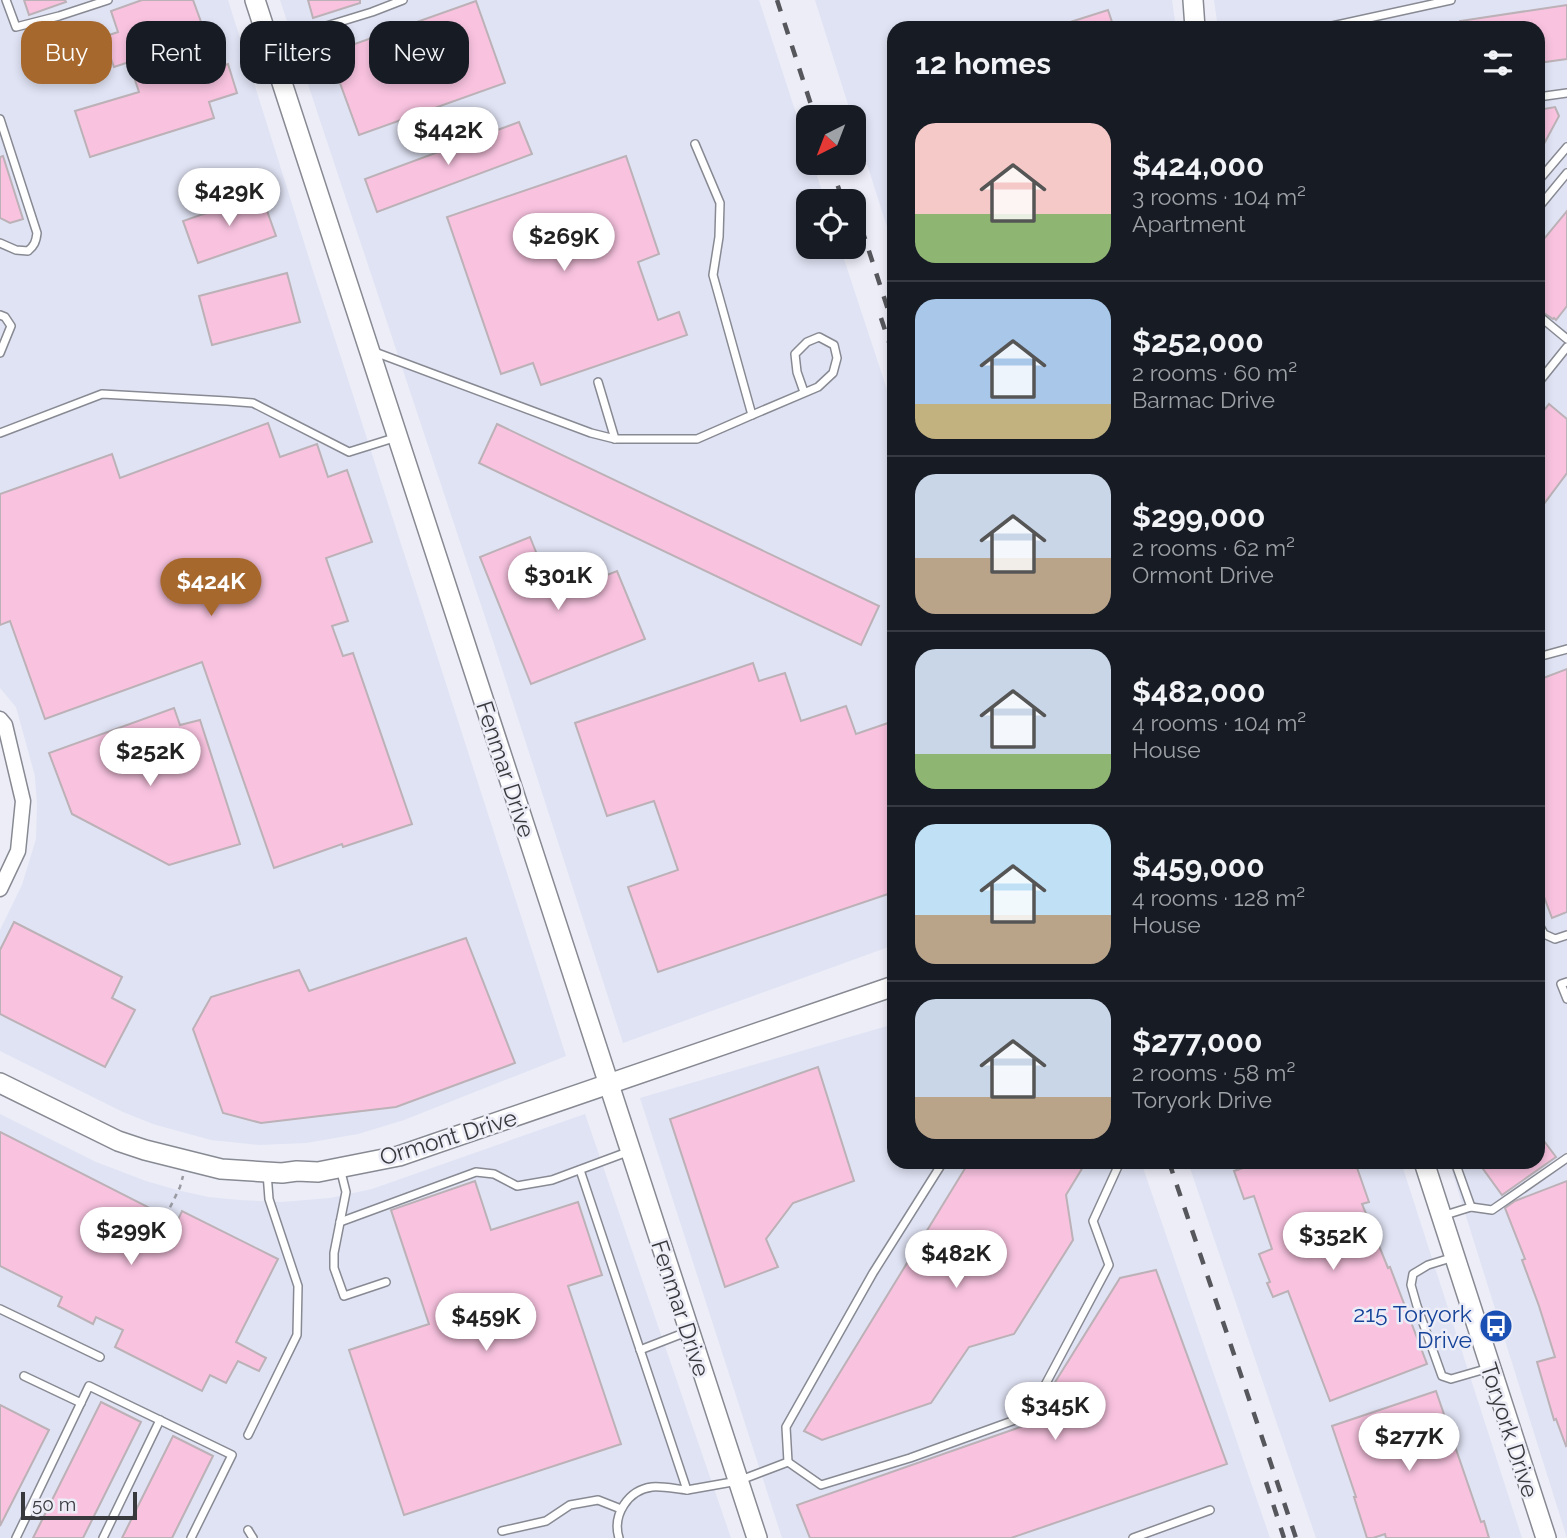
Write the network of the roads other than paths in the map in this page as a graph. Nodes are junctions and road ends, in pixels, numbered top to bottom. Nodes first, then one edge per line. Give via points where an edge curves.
1 (6, 0) edge
2 (108, 0) edge
3 (255, 0) edge
4 (403, 0) edge
5 (1193, 0) edge
6 (1451, 0) edge
7 (262, 21) edge
8 (342, 21) edge
9 (1194, 21) edge
10 (1355, 21) edge
11 (282, 84) edge
12 (1567, 93) edge
13 (1545, 96) edge
14 (0, 119) edge
15 (695, 144) dead end
16 (1567, 147) edge
17 (1545, 173) edge
18 (1567, 173) edge
19 (1545, 200) edge
20 (0, 243) edge
21 (0, 315) edge
22 (1545, 321) edge
23 (1567, 339) edge
24 (1567, 347) edge
25 (368, 350) junction
26 (0, 353) edge
27 (1545, 374) edge
28 (598, 382) dead end
29 (804, 392) junction
30 (752, 415) junction
31 (0, 433) edge
32 (397, 437) junction
33 (615, 439) junction
34 (1567, 649) edge
35 (1545, 655) edge
36 (0, 719) edge
37 (0, 889) edge
38 (1545, 934) edge
39 (1567, 935) edge
40 (1567, 982) edge
41 (887, 988) edge
42 (1567, 999) edge
43 (0, 1083) edge
44 (609, 1084) junction
45 (630, 1151) junction
46 (1567, 1158) edge
47 (340, 1167) junction
48 (939, 1169) edge
49 (1117, 1169) edge
50 (1427, 1169) edge
51 (1458, 1169) edge
52 (580, 1170) junction
53 (267, 1172) junction
54 (1472, 1207) junction
55 (1441, 1216) junction
56 (340, 1222) junction
57 (1455, 1257) junction
58 (386, 1282) dead end
59 (0, 1309) edge
60 (689, 1331) junction
61 (640, 1350) junction
62 (100, 1357) dead end
63 (1490, 1368) junction
64 (24, 1376) dead end
65 (80, 1403) junction
66 (160, 1420) junction
67 (248, 1435) dead end
68 (788, 1462) junction
69 (738, 1481) junction
70 (687, 1490) junction
71 (621, 1509) junction
72 (1210, 1510) dead end
73 (248, 1530) dead end
74 (502, 1531) dead end
75 (16, 1538) edge
76 (103, 1538) edge
77 (191, 1538) edge
78 (253, 1538) edge
79 (619, 1538) edge
80 (757, 1538) edge
81 (1133, 1538) edge
82 (1546, 1538) edge

1 - 2 lane via 16,27
3 - 7 street, Fenmar Drive
4 - 8 lane
5 - 9 street
6 - 10 lane
11 - 25 street, Fenmar Drive
12 - 13 lane
14 - 20 lane via 37,233 28,251
15 - 30 lane via 720,203 713,275
16 - 17 lane
18 - 19 lane
21 - 26 lane via 11,326
22 - 23 lane
24 - 27 lane
25 - 32 street, Fenmar Drive
25 - 33 lane
28 - 33 lane
29 - 29 lane via 818,387 832,373 837,359 834,345 819,337 795,354
29 - 30 lane
30 - 33 lane via 697,439
31 - 32 lane via 102,394 253,403 349,452
32 - 44 street, Fenmar Drive
34 - 35 lane
36 - 37 street via 23,801 18,851
38 - 39 lane via 1555,939
40 - 42 lane via 1561,984
41 - 44 street, Ormont Drive
43 - 53 street, Ormont Drive via 118,1141 187,1161
44 - 45 street, Fenmar Drive
44 - 47 street, Ormont Drive via 400,1156
45 - 52 lane
45 - 60 street, Fenmar Drive
46 - 54 lane via 1492,1210
47 - 53 street, Ormont Drive
47 - 56 lane via 346,1192
48 - 68 lane via 873,1273 786,1427
49 - 68 lane via 1093,1221 1109,1265 1044,1387 1015,1420 821,1485
50 - 55 street, Toryork Drive
51 - 54 lane
52 - 56 lane via 517,1185 477,1172
52 - 61 lane
53 - 67 lane via 270,1199 298,1286 297,1335
54 - 55 lane
55 - 57 street, Toryork Drive
56 - 58 lane via 334,1268 344,1296
57 - 63 street, Toryork Drive
57 - 63 lane via 1413,1274 1417,1306 1442,1376 1451,1379
59 - 62 lane
60 - 61 lane
60 - 69 street, Fenmar Drive
61 - 70 lane
63 - 82 street, Toryork Drive
64 - 65 lane
65 - 66 lane via 89,1386
65 - 75 lane
66 - 76 lane
66 - 77 lane via 232,1455
68 - 69 lane
69 - 70 lane
69 - 80 street, Fenmar Drive
70 - 71 lane via 653,1487 634,1493
71 - 74 lane via 598,1500 570,1505 546,1521
71 - 79 lane
72 - 81 lane
73 - 78 lane

